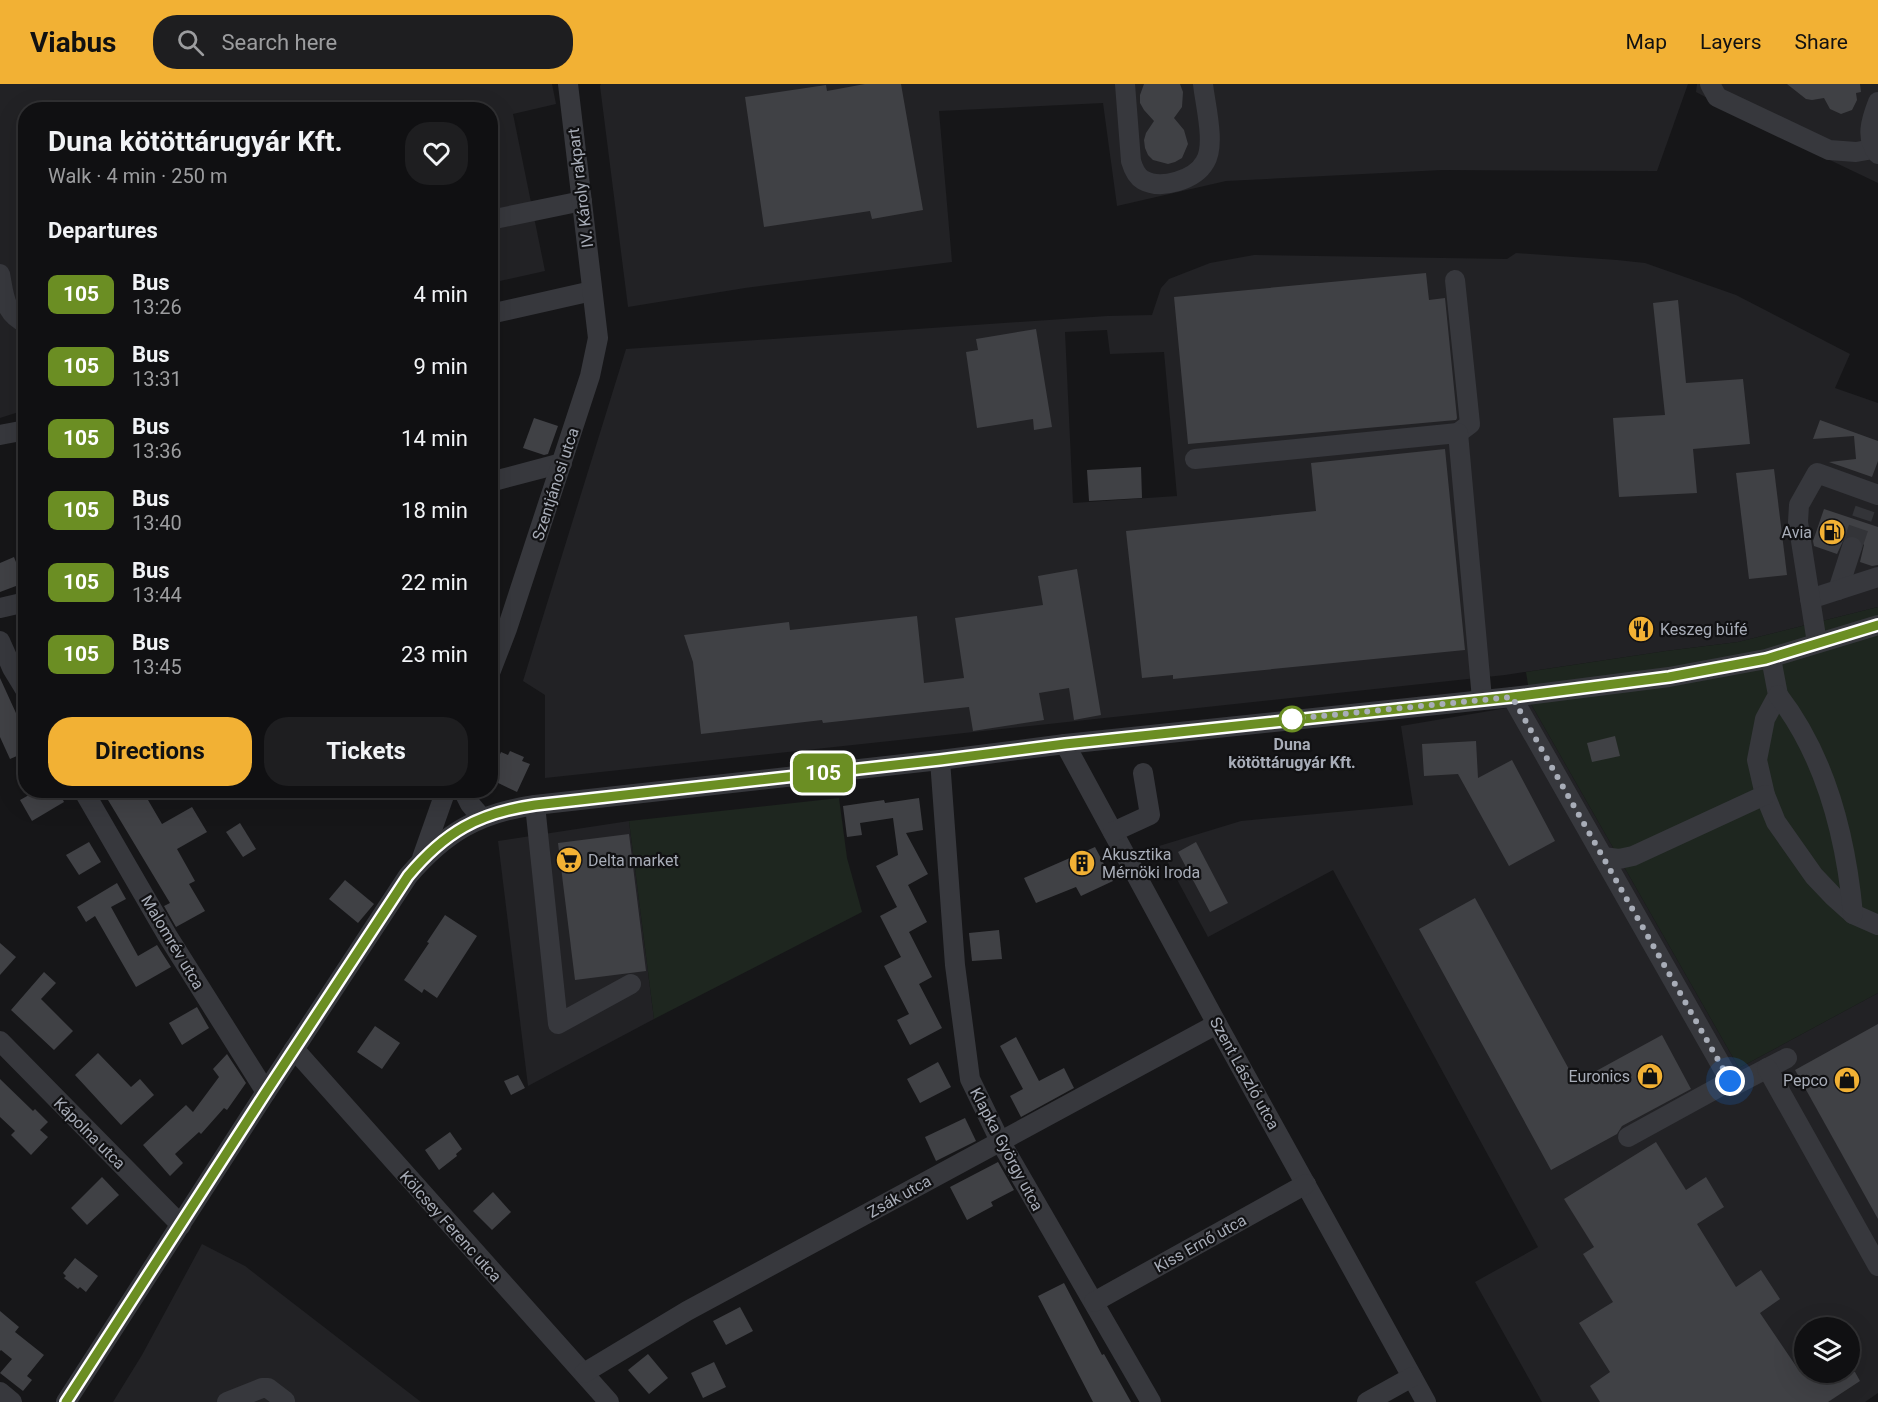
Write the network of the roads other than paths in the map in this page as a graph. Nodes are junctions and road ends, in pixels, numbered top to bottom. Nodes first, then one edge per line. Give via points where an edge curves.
1 (568, 84) edge
2 (1125, 84) edge
3 (1203, 84) edge
4 (1710, 84) edge
5 (1878, 102) edge
6 (1876, 151) edge
7 (582, 201) junction
8 (498, 218) edge
9 (0, 274) edge
10 (1455, 280) dead end
11 (592, 291) junction
12 (498, 312) edge
13 (18, 319) edge
14 (18, 432) edge
15 (1458, 433) junction
16 (0, 435) edge
17 (1195, 459) dead end
18 (562, 463) junction
19 (498, 480) edge
20 (1871, 499) edge
21 (1852, 547) tunnel mouth
22 (1878, 577) edge
23 (1838, 590) junction
24 (1810, 599) junction
25 (18, 604) edge
26 (0, 608) edge
27 (1878, 625) edge
28 (0, 641) edge
29 (1817, 643) junction
30 (498, 652) edge
31 (1772, 658) junction
32 (18, 678) edge
33 (1778, 695) junction
34 (1512, 697) junction
35 (1482, 699) junction
36 (1065, 744) junction
37 (940, 760) junction
38 (1143, 773) dead end
39 (1764, 795) junction
40 (88, 798) edge
41 (443, 798) edge
42 (467, 798) edge
43 (535, 805) junction
44 (483, 818) junction
45 (1113, 832) junction
46 (1604, 857) junction
47 (421, 861) junction
48 (1853, 914) junction
49 (1878, 925) edge
50 (632, 984) dead end
51 (1217, 1024) junction
52 (0, 1041) edge
53 (294, 1049) junction
54 (1786, 1058) dead end
55 (1767, 1068) junction
56 (1732, 1083) junction
57 (266, 1092) junction
58 (1628, 1137) dead end
59 (1000, 1141) junction
60 (1306, 1184) junction
61 (181, 1225) junction
62 (1878, 1266) edge
63 (1094, 1302) junction
64 (584, 1373) junction
65 (1412, 1377) junction
66 (0, 1392) edge
67 (285, 1401) edge
68 (12, 1402) edge
69 (66, 1402) edge
70 (227, 1402) edge
71 (609, 1402) edge
72 (1151, 1402) edge
73 (1367, 1402) edge
74 (1426, 1402) edge

1 - 7 street, IV. Károly rakpart
2 - 3 street via 1133,168 1143,180 1158,184 1189,178 1205,163 1210,139
4 - 6 street via 1717,97 1829,150
5 - 6 street via 1869,134
7 - 8 street
7 - 11 street, IV. Károly rakpart
9 - 13 street via 6,302
10 - 15 street via 1470,424
11 - 12 street
11 - 18 street, Szentjánosi utca via 598,338 591,374
14 - 16 street
15 - 17 street
15 - 35 street
18 - 19 street
18 - 30 street, Szentjánosi utca
20 - 24 street via 1817,473 1799,505 1798,522
21 - 23 street
22 - 23 street
23 - 24 street
24 - 29 street
25 - 26 street
27 - 29 street
28 - 32 street
29 - 31 street
31 - 33 street
31 - 34 street via 1669,677
33 - 39 street via 1765,719 1757,760
33 - 48 street via 1807,740 1827,788 1845,860
34 - 35 street
34 - 46 street
35 - 36 street
36 - 37 street
36 - 45 street, Szent László utca
37 - 43 street
37 - 59 street, Klapka György utca via 955,965 970,1079
38 - 45 street via 1150,815
39 - 46 street via 1633,856
39 - 48 street via 1796,852
40 - 57 street, Malomrév utca via 167,935
41 - 47 street
42 - 44 street
43 - 44 street
43 - 50 street via 558,1024
44 - 47 street via 463,826
45 - 51 street, Szent László utca
46 - 56 street
47 - 53 street
48 - 49 street
51 - 59 street, Zsák utca
51 - 60 street, Szent László utca
52 - 61 street, Kápolna utca
53 - 57 street
53 - 64 street, Kölcsey Ferenc utca
54 - 55 street
55 - 56 street
55 - 62 street
56 - 58 street
57 - 61 street
59 - 63 street, Klapka György utca
59 - 64 street, Zsák utca via 687,1311
60 - 63 street, Kiss Ernő utca
60 - 65 street, Szent László utca
61 - 69 street
63 - 72 street, Klapka György utca
64 - 71 street, Kölcsey Ferenc utca
65 - 73 street
65 - 74 street, Szent László utca
66 - 68 street
67 - 70 street via 262,1388

